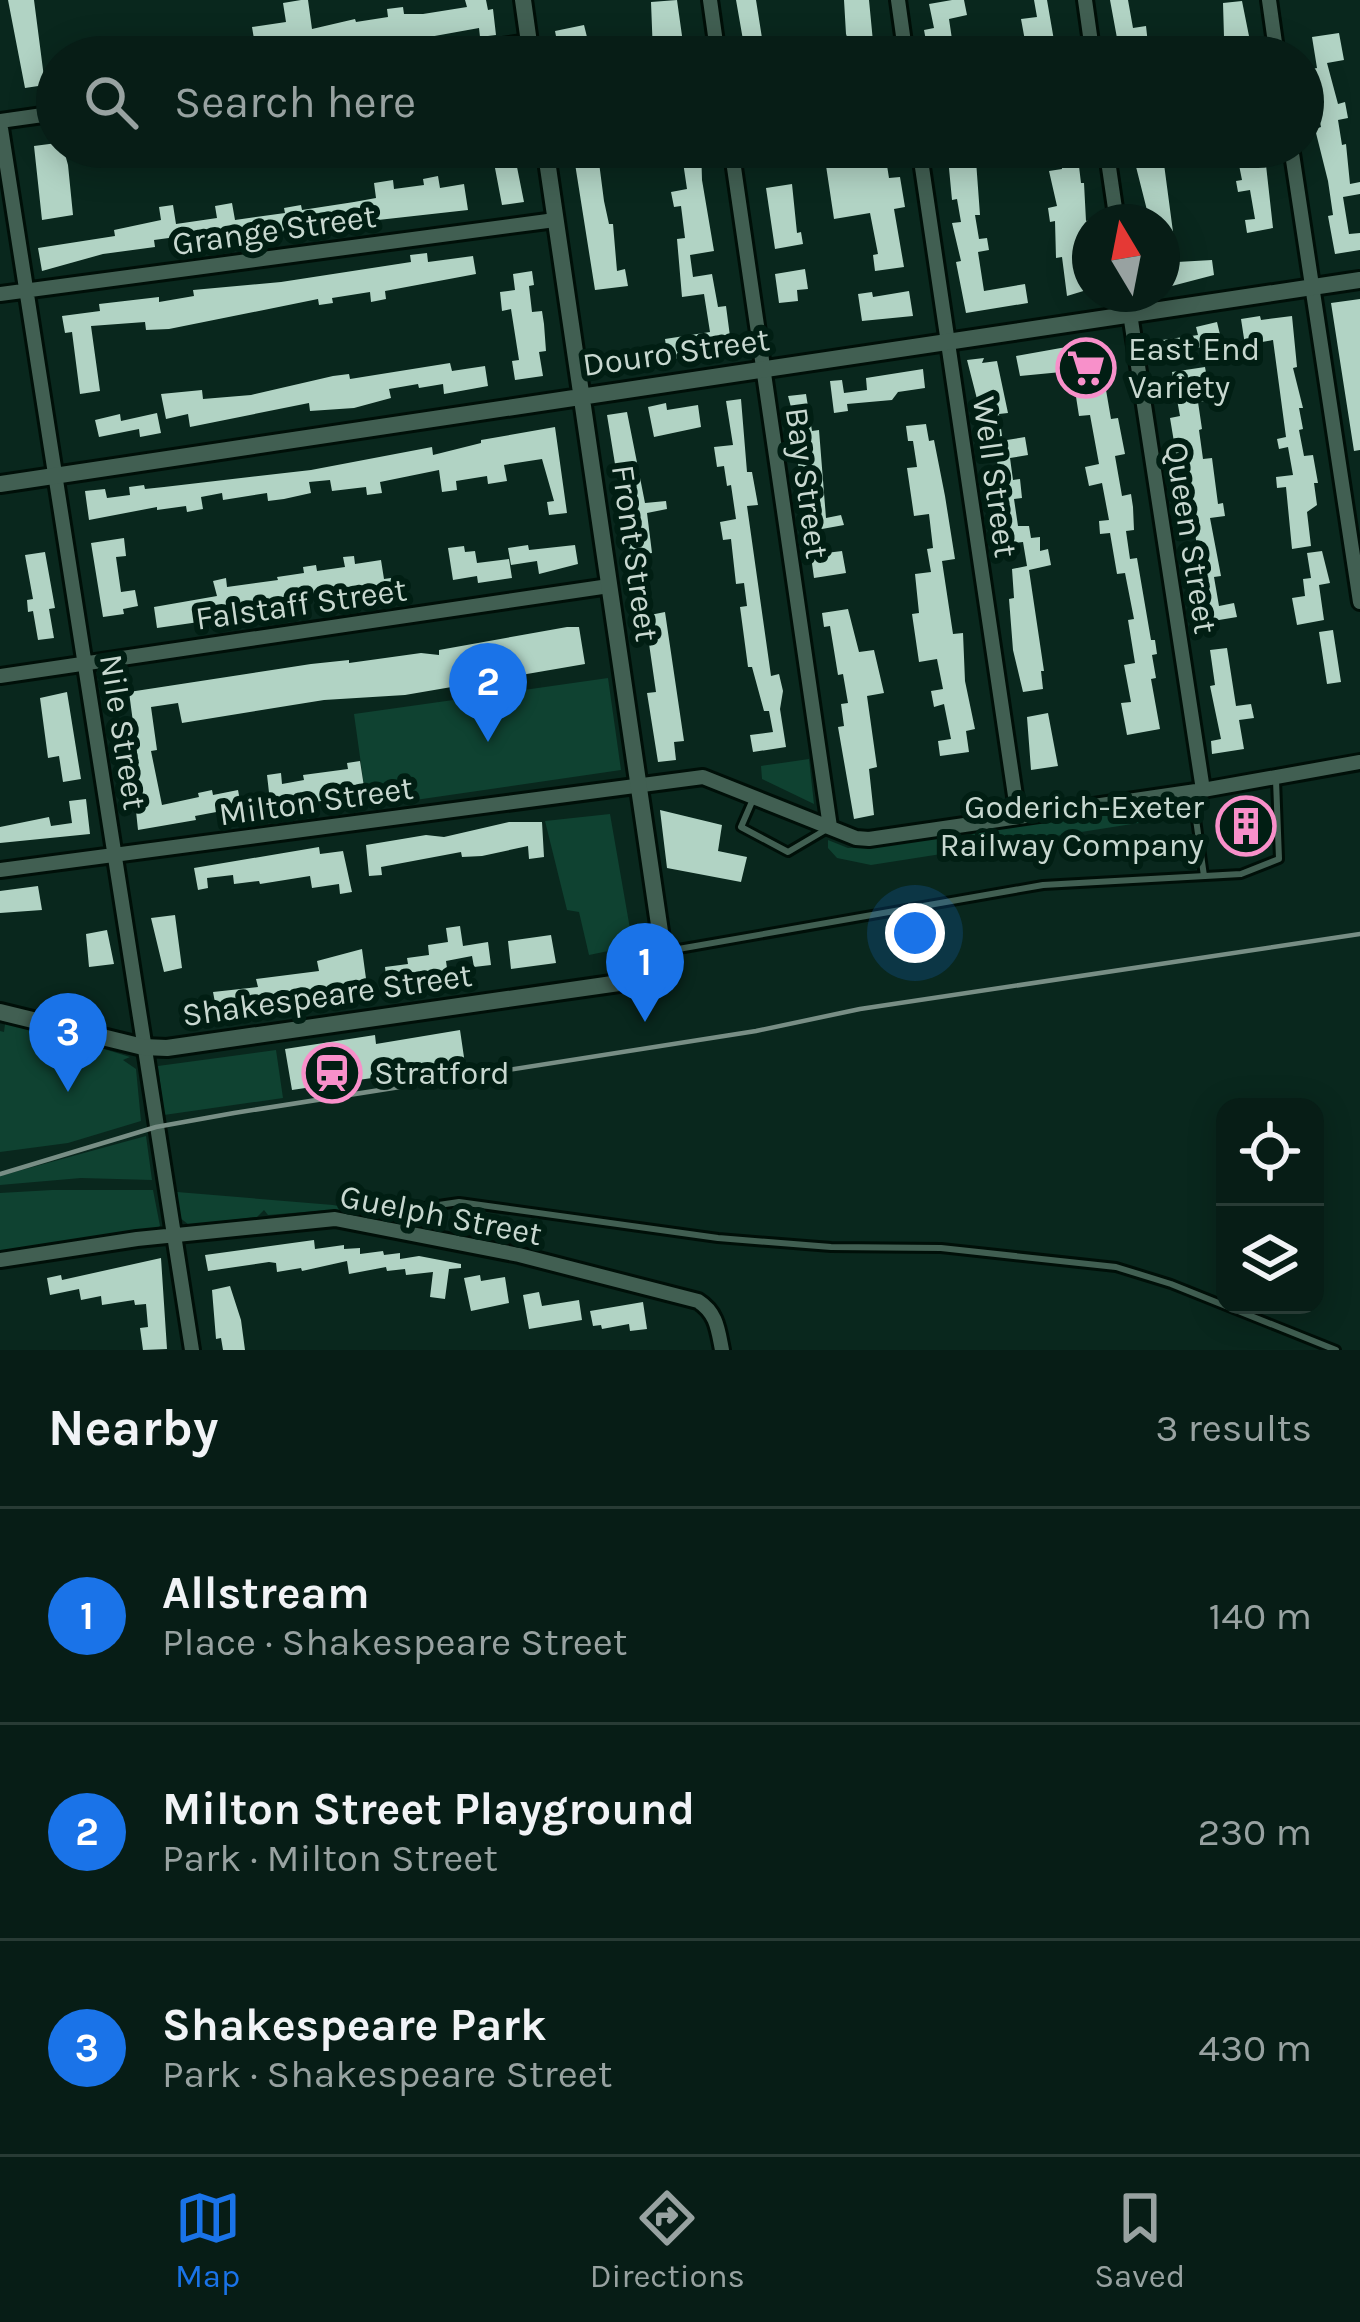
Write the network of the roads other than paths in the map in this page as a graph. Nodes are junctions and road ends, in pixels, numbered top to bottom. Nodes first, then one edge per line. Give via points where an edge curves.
1 (523, 0) edge
2 (710, 0) edge
3 (898, 0) edge
4 (1085, 0) edge
5 (1269, 0) edge
6 (528, 36) edge
7 (715, 36) edge
8 (903, 36) edge
9 (1090, 36) edge
10 (1274, 36) edge
11 (36, 116) edge
12 (0, 122) edge
13 (547, 168) edge
14 (734, 168) edge
15 (922, 168) edge
16 (1109, 168) edge
17 (1294, 168) edge
18 (1114, 204) edge
19 (555, 220) junction
20 (1360, 280) edge
21 (1312, 287) junction
22 (26, 291) junction
23 (0, 294) edge
24 (1130, 312) edge
25 (1130, 315) junction
26 (948, 343) junction
27 (764, 370) junction
28 (581, 396) junction
29 (55, 476) junction
30 (0, 484) edge
31 (609, 586) junction
32 (1360, 602) edge
33 (85, 663) junction
34 (0, 676) edge
35 (1360, 762) edge
36 (1276, 776) junction
37 (640, 786) junction
38 (1198, 790) junction
39 (754, 796) junction
40 (1018, 816) junction
41 (830, 827) junction
42 (115, 855) junction
43 (0, 870) edge
44 (1204, 876) junction
45 (662, 960) junction
46 (0, 1012) edge
47 (143, 1046) junction
48 (398, 1232) junction
49 (174, 1235) junction
50 (0, 1259) edge
51 (192, 1350) edge
52 (722, 1350) edge
53 (1336, 1350) edge

1 - 6 street
2 - 7 street
3 - 8 street
4 - 9 street
5 - 10 street
11 - 12 street
12 - 22 street, Nile Street
13 - 19 street, Front Street
14 - 27 street, Bay Street
15 - 26 street, Well Street
16 - 18 street
17 - 21 street
19 - 22 street, Grange Street
19 - 28 street, Front Street
20 - 21 street, Douro Street
21 - 25 street, Douro Street
21 - 32 street
22 - 23 street, Grange Street
22 - 29 street, Nile Street
24 - 25 street, Queen Street
25 - 26 street, Douro Street
25 - 38 street, Queen Street
26 - 27 street, Douro Street
26 - 40 street, Well Street
27 - 28 street, Douro Street
27 - 41 street, Bay Street
28 - 29 street, Douro Street
28 - 31 street, Front Street
29 - 30 street, Douro Street
29 - 33 street, Nile Street
31 - 33 street, Falstaff Street
31 - 37 street, Front Street
33 - 34 street, Falstaff Street
33 - 42 street, Nile Street
35 - 36 street, Milton Street
36 - 38 street, Milton Street
36 - 44 lane via 1279,860
37 - 39 street, Milton Street via 704,777
37 - 42 street, Milton Street
37 - 45 street, Front Street
38 - 40 street, Milton Street
38 - 44 lane
39 - 41 street, Milton Street
39 - 41 lane via 741,827 788,852
40 - 41 street, Milton Street via 869,839
42 - 43 street, Milton Street
42 - 47 street, Nile Street
44 - 45 lane via 1043,885
45 - 47 street, Shakespeare Street via 655,976 640,980
46 - 47 street, Shakespeare Street
47 - 49 street, Nile Street
48 - 49 street, Guelph Street via 316,1219
48 - 52 street, Guelph Street via 698,1301 717,1322
48 - 53 lane via 425,1207 459,1202 718,1238 1030,1255 1134,1272
49 - 50 street, Guelph Street
49 - 51 street, Nile Street

